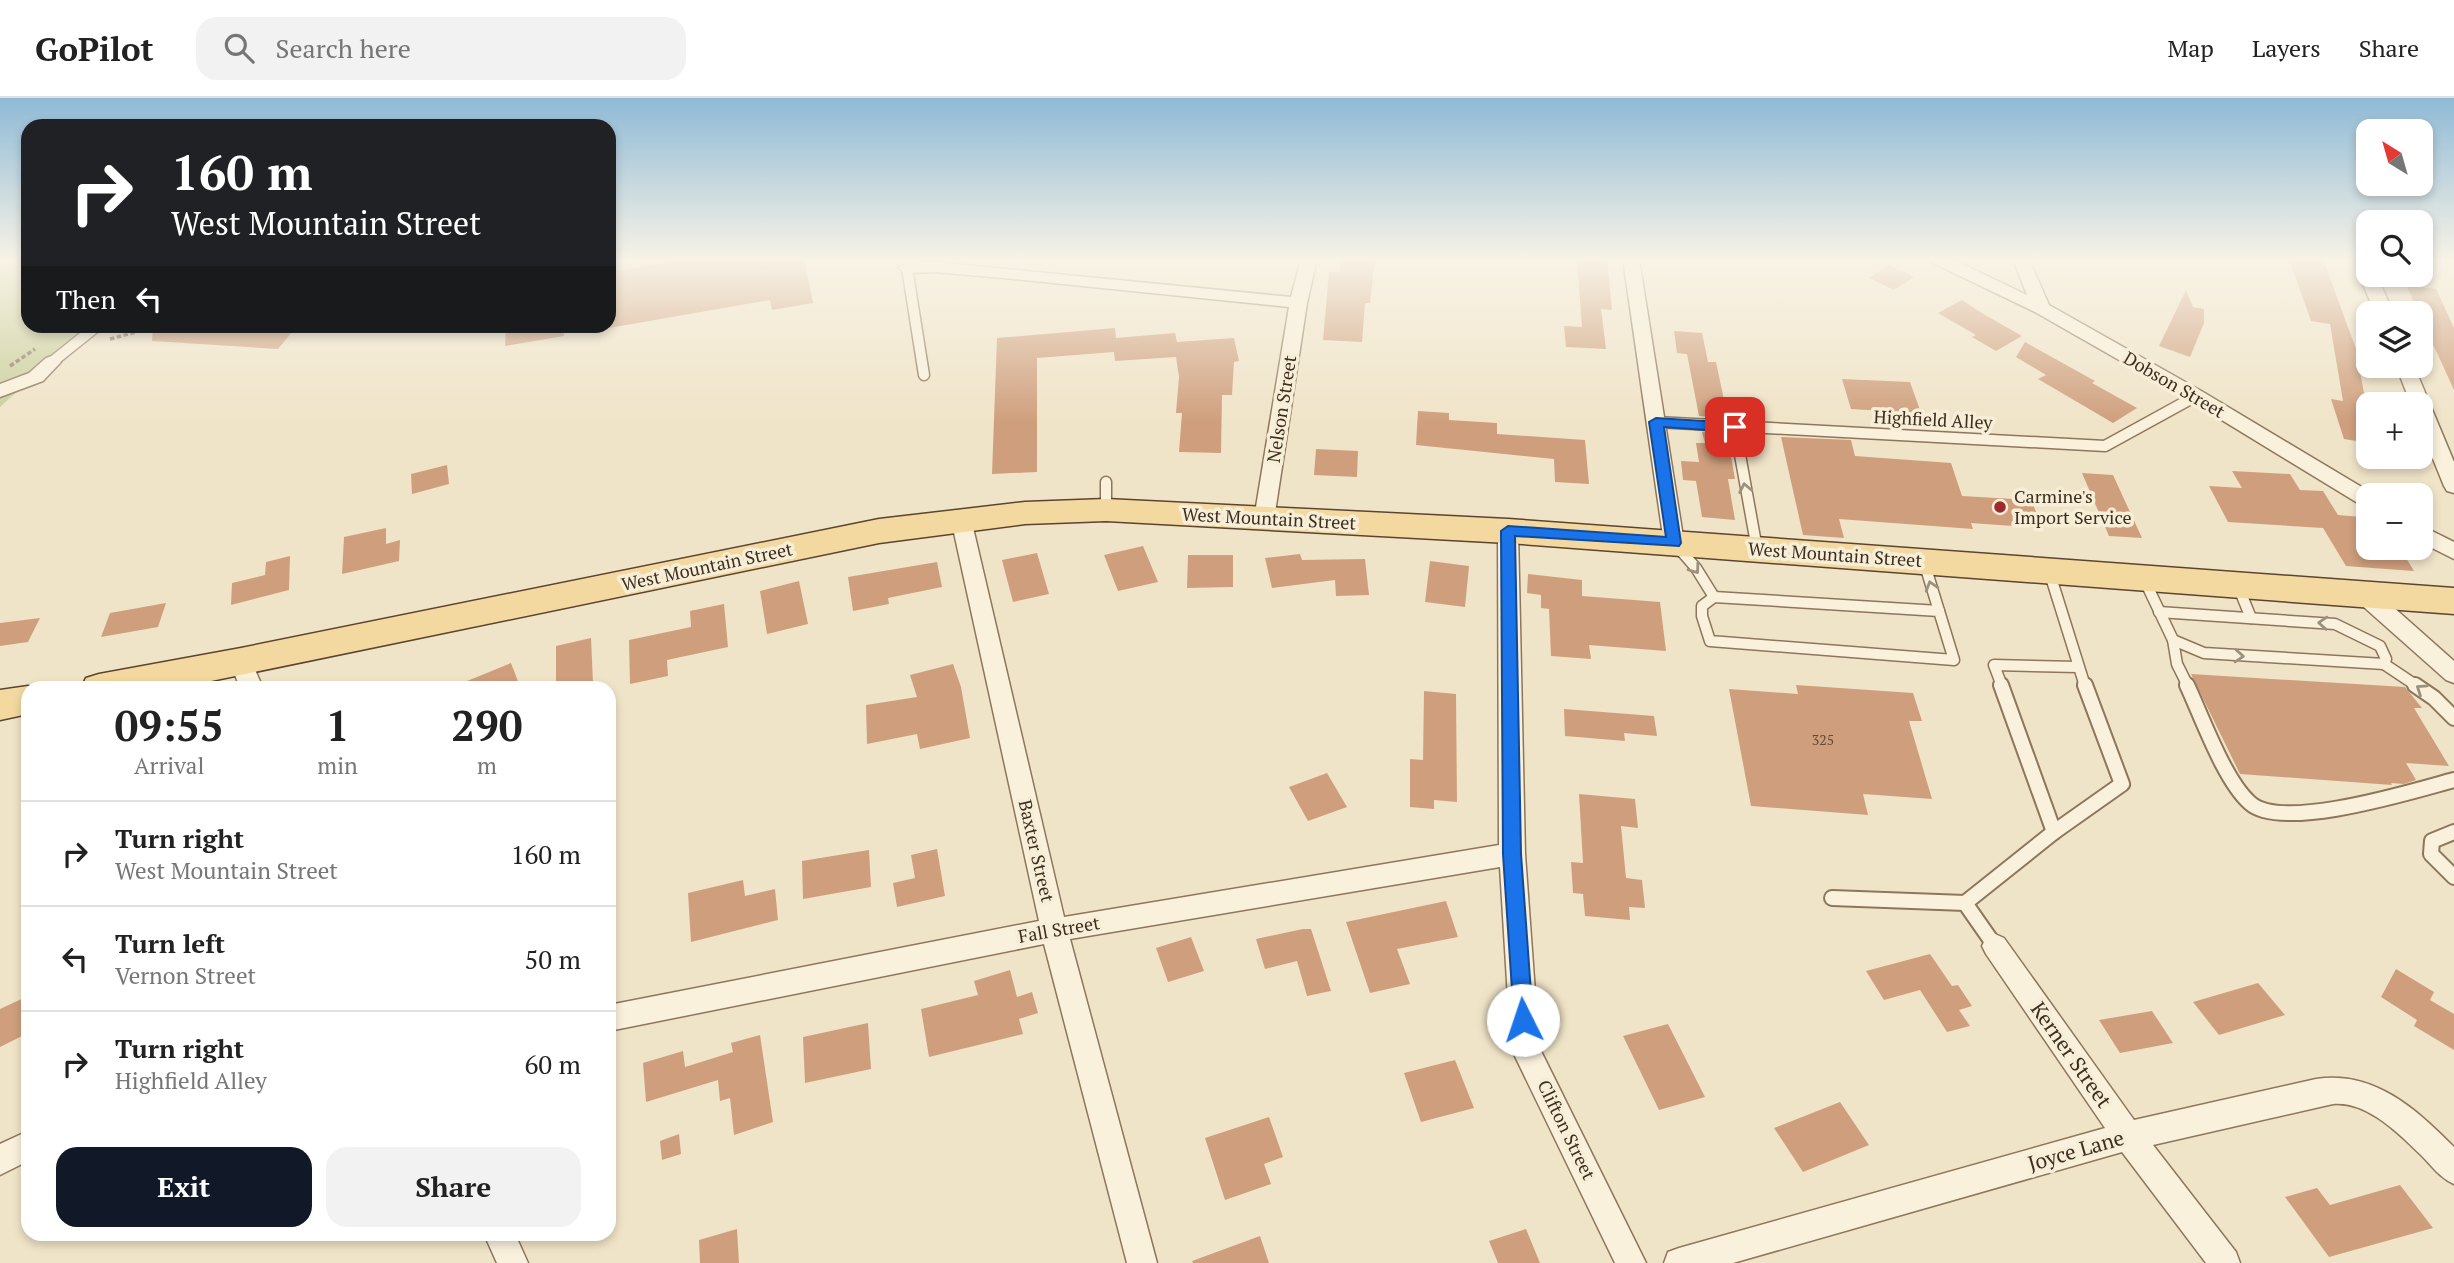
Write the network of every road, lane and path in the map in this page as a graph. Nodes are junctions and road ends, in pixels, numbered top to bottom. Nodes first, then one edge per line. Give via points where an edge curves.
1 (916, 313) edge
2 (1296, 313) edge
3 (1639, 313) edge
4 (2050, 313) edge
5 (88, 333) edge
6 (52, 362) joint
7 (924, 374) dead end
8 (2410, 378) edge
9 (0, 391) edge
10 (2196, 397) junction
11 (1656, 422) junction
12 (1735, 427) junction
13 (2454, 486) edge
14 (2356, 493) edge
15 (961, 519) junction
16 (1264, 519) junction
17 (1508, 531) junction
18 (2433, 540) edge
19 (1674, 543) junction
20 (1757, 549) junction
21 (2454, 552) edge
22 (1924, 562) junction
23 (2049, 571) junction
24 (2144, 578) junction
25 (2238, 586) junction
26 (2365, 595) junction
27 (1714, 597) junction
28 (2454, 601) edge
29 (1939, 611) junction
30 (2159, 612) junction
31 (2251, 618) junction
32 (2173, 640) junction
33 (2384, 664) junction
34 (2078, 667) junction
35 (2454, 674) edge
36 (247, 675) edge
37 (179, 681) edge
38 (21, 701) edge
39 (0, 705) edge
40 (2454, 718) edge
41 (2454, 780) edge
42 (2054, 832) junction
43 (2454, 832) edge
44 (1512, 854) junction
45 (2454, 877) edge
46 (1832, 898) dead end
47 (1965, 903) junction
48 (1054, 930) junction
49 (1995, 946) joint
50 (616, 1017) edge
51 (2128, 1136) junction
52 (21, 1149) edge
53 (0, 1160) edge
54 (2454, 1170) edge
55 (502, 1241) edge
56 (513, 1263) edge
57 (1142, 1263) edge
58 (1631, 1263) edge
59 (1679, 1263) edge
60 (2225, 1263) edge

1 - 7 lane
2 - 16 street, Nelson Street
3 - 11 street
4 - 10 street, Dobson Street
5 - 6 lane
6 - 9 street via 36,377
8 - 13 street
10 - 12 lane, Highfield Alley via 2105,446
10 - 14 street, Dobson Street
11 - 12 lane, Highfield Alley
11 - 19 street
20 -> 12 lane
15 - 16 main road, West Mountain Street via 1025,513 1106,496
15 - 36 main road, West Mountain Street via 879,531
15 - 48 street, Baxter Street
16 - 17 main road, West Mountain Street
17 - 19 main road, West Mountain Street
17 - 44 street, Clifton Street
18 - 21 street
19 - 20 main road, West Mountain Street
19 -> 27 lane
20 - 22 main road, West Mountain Street
22 - 23 main road, West Mountain Street
29 -> 22 lane
23 - 24 main road, West Mountain Street
23 - 34 lane
24 - 25 main road, West Mountain Street
24 - 30 lane
25 - 26 main road, West Mountain Street
25 - 31 lane
26 - 28 main road, West Mountain Street
26 - 35 street
27 - 29 lane
27 - 29 lane via 1702,606 1710,642 1954,660
30 - 31 lane
30 - 32 lane
33 -> 31 lane via 2380,646 2335,624
32 -> 33 lane via 2204,653
32 - 41 lane via 2177,664 2236,788 2264,813 2283,816
40 -> 33 lane via 2434,698
34 - 42 lane via 2122,784
34 - 42 lane via 1994,665
36 - 37 main road, West Mountain Street
38 - 39 main road
42 - 47 lane
43 - 45 lane via 2432,841 2431,853
44 - 48 street, Fall Street
44 - 58 street, Clifton Street via 1525,1048
46 - 47 lane
47 - 49 lane
48 - 50 street, Fall Street
48 - 57 street, Baxter Street
49 - 51 street, Kerner Street
51 - 54 street, Joyce Lane via 2342,1090 2404,1121
51 - 59 street, Joyce Lane
51 - 60 street, Kerner Street
52 - 53 street
55 - 56 street

